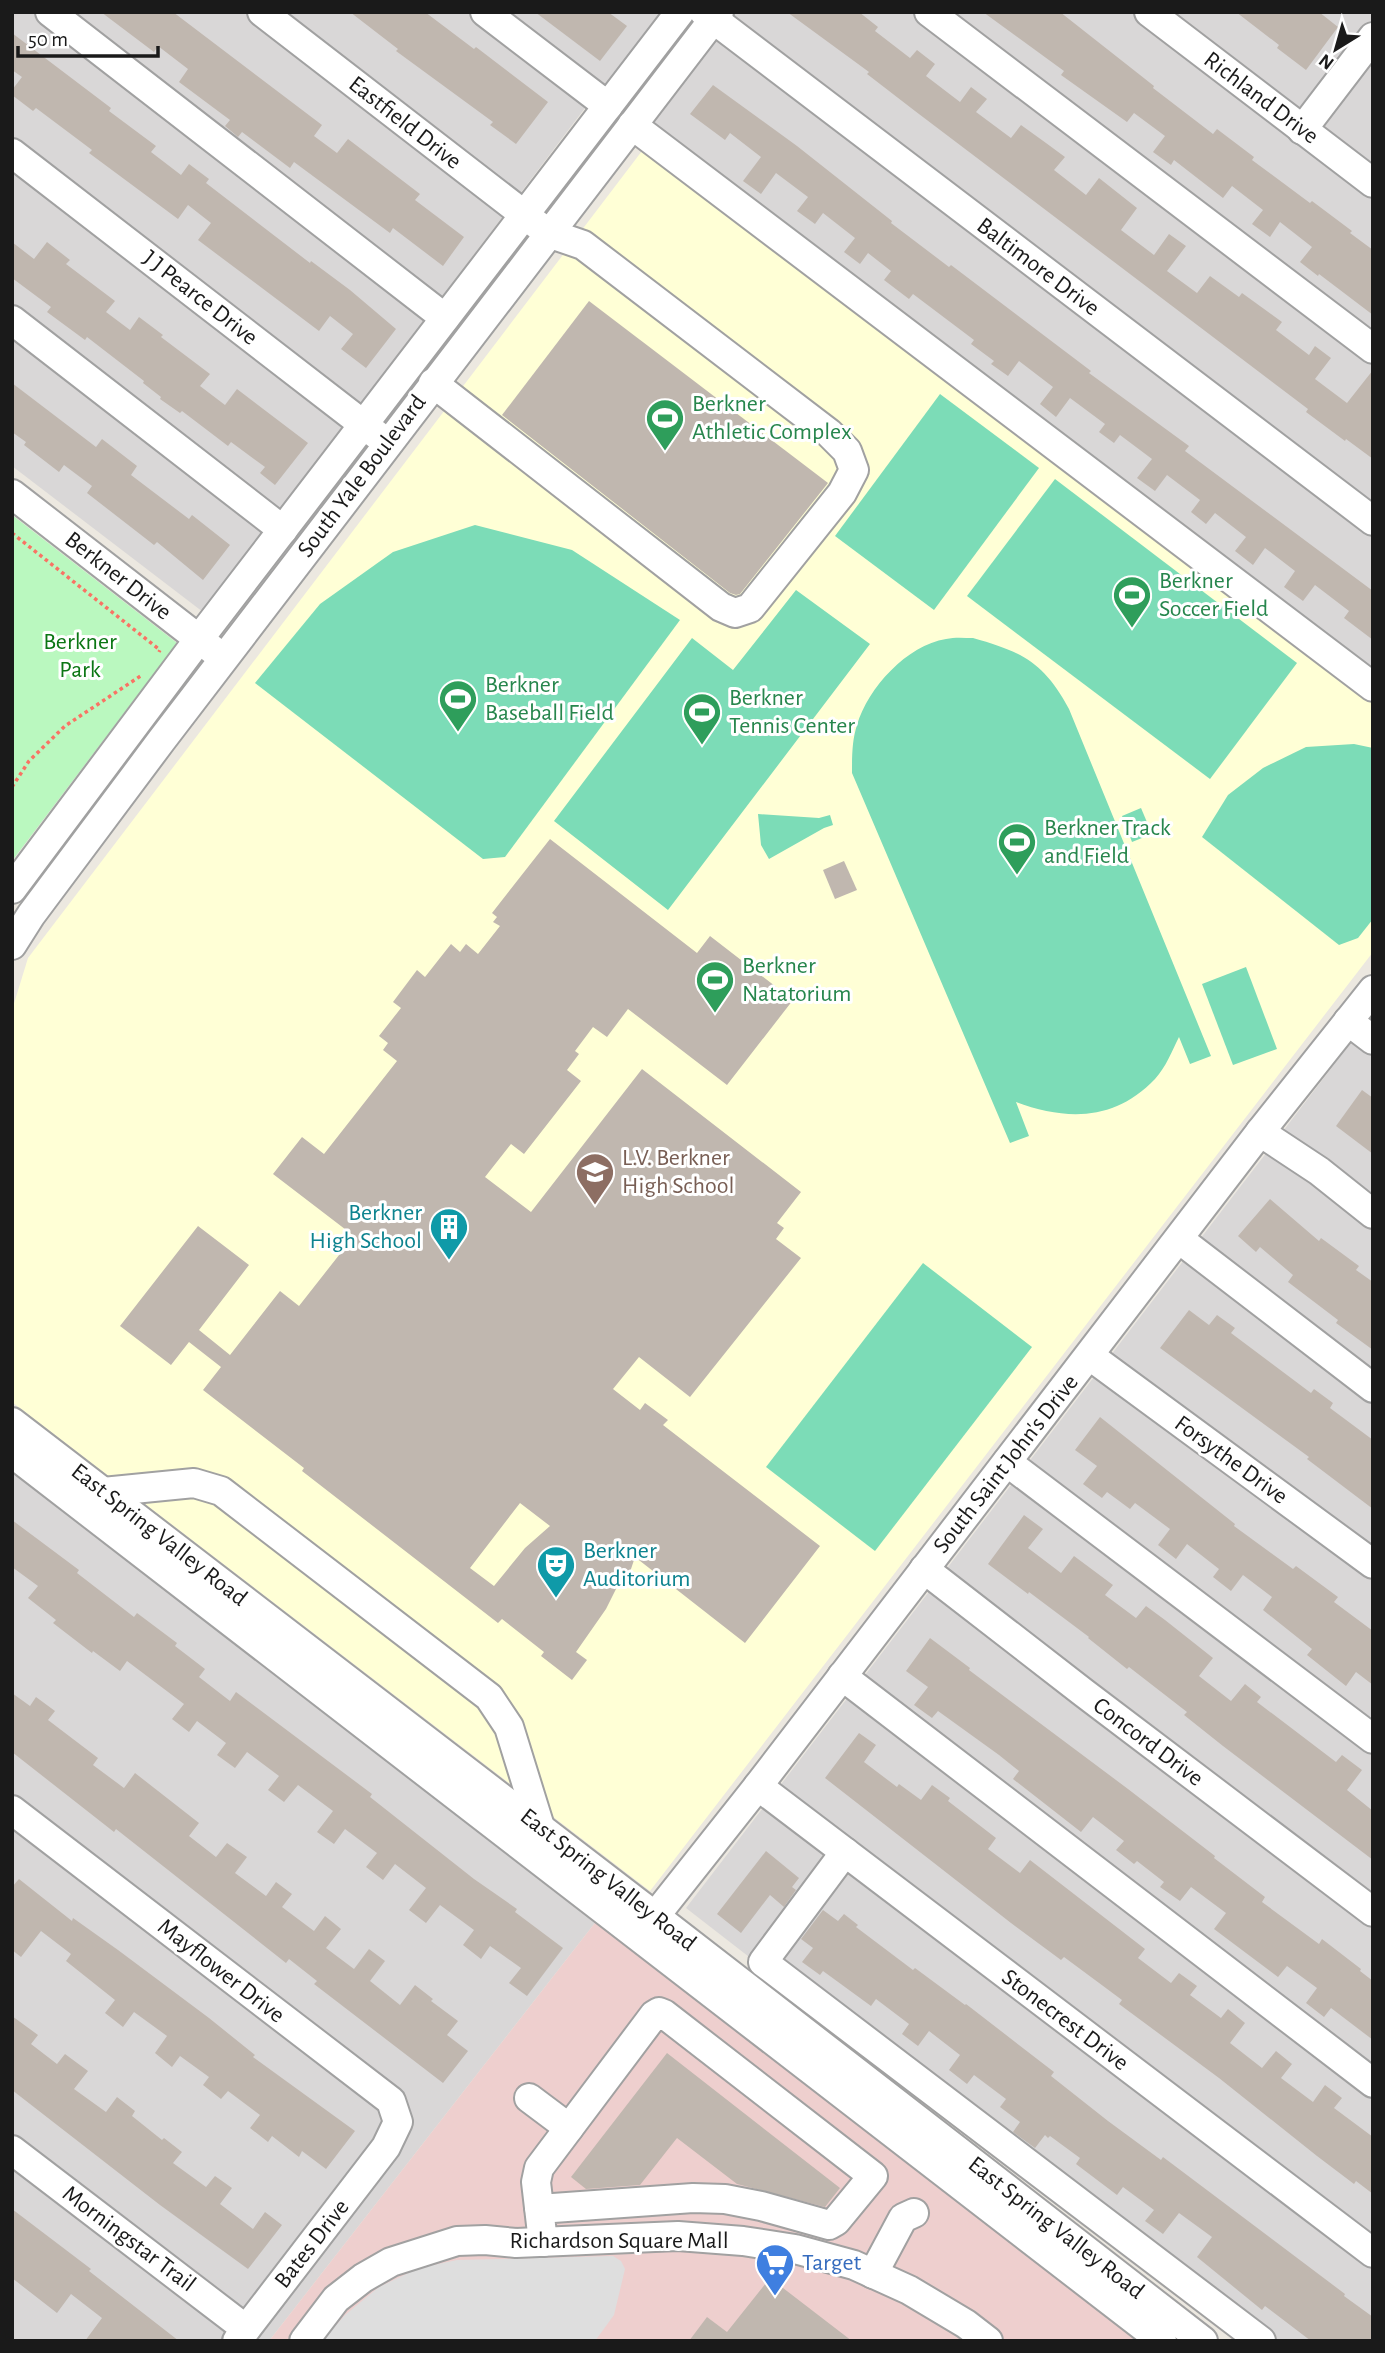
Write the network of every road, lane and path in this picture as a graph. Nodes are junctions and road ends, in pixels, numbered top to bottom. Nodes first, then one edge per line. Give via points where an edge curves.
1 (50, 12) edge
2 (262, 12) edge
3 (485, 12) edge
4 (680, 12) edge
5 (929, 12) edge
6 (1149, 12) edge
7 (712, 15) edge
8 (1373, 37) edge
9 (608, 106) junction
10 (632, 125) junction
11 (1302, 130) junction
12 (12, 153) edge
13 (1373, 183) edge
14 (524, 214) junction
15 (548, 233) junction
16 (445, 318) junction
17 (12, 320) edge
18 (1373, 349) edge
19 (433, 383) junction
20 (364, 424) junction
21 (388, 443) junction
22 (12, 494) edge
23 (1373, 521) edge
24 (283, 530) junction
25 (12, 533) edge
26 (200, 639) junction
27 (224, 658) junction
28 (156, 670) junction
29 (1373, 687) edge
30 (196, 695) junction
31 (12, 787) edge
32 (12, 889) edge
33 (12, 945) edge
34 (1373, 990) edge
35 (1348, 1021) junction
36 (1373, 1040) edge
37 (1261, 1132) junction
38 (1373, 1214) edge
39 (1179, 1239) junction
40 (1090, 1356) junction
41 (1373, 1388) edge
42 (12, 1422) edge
43 (12, 1453) edge
44 (1007, 1462) junction
45 (103, 1492) junction
46 (1373, 1564) edge
47 (924, 1569) junction
48 (842, 1676) junction
49 (1373, 1739) edge
50 (758, 1786) junction
51 (12, 1810) edge
52 (540, 1827) junction
53 (845, 1852) junction
54 (1373, 1912) edge
55 (646, 1926) junction
56 (1373, 2083) edge
57 (529, 2098) dead end
58 (883, 2110) junction
59 (569, 2128) junction
60 (386, 2147) joint
61 (12, 2150) edge
62 (848, 2155) junction
63 (761, 2206) junction
64 (539, 2209) junction
65 (914, 2213) dead end
66 (543, 2242) junction
67 (754, 2242) junction
68 (1373, 2253) edge
69 (873, 2274) junction
70 (241, 2335) edge
71 (309, 2339) edge
72 (988, 2341) edge
73 (1162, 2341) edge
74 (1203, 2341) edge
75 (1261, 2341) edge

1 - 16 street
2 - 14 street, Eastfield Drive
3 - 9 street
4 - 9 street, South Yale Boulevard
5 - 18 street
6 - 11 street, Richland Drive
7 - 10 street, South Yale Boulevard
7 - 23 street, Baltimore Drive
8 - 11 street
9 - 14 street, South Yale Boulevard
10 - 15 street, South Yale Boulevard
10 - 29 street
11 - 13 street, Richland Drive
12 - 20 street, J J Pearce Drive
14 - 15 street, Eastfield Drive
14 - 16 street, South Yale Boulevard
15 - 19 street, South Yale Boulevard
15 - 19 street, Eastfield Drive via 583,245 829,433 847,451 854,470 842,493 750,608 735,613 721,607
16 - 20 street, South Yale Boulevard
17 - 24 street
19 - 21 street, South Yale Boulevard
20 - 21 street, J J Pearce Drive
20 - 24 street, South Yale Boulevard
21 - 27 street, South Yale Boulevard
22 - 26 street, Berkner Drive
24 - 26 street, South Yale Boulevard
25 - 28 path via 160,650
26 - 27 street, Berkner Drive
26 - 28 street, South Yale Boulevard
27 - 30 street, South Yale Boulevard
28 - 30 street
28 - 31 path via 65,726 29,761
28 - 32 street, South Yale Boulevard
30 - 33 street, South Yale Boulevard
34 - 35 street, South Saint John's Drive
35 - 36 street
35 - 37 street, South Saint John's Drive
37 - 38 street
37 - 39 street, South Saint John's Drive
39 - 40 street, South Saint John's Drive
39 - 41 street
40 - 44 street, South Saint John's Drive
40 - 46 street, Forsythe Drive
42 - 45 street, East Spring Valley Road
43 - 55 street, East Spring Valley Road
44 - 47 street, South Saint John's Drive
44 - 49 street
45 - 52 street, East Spring Valley Road
45 - 52 street via 194,1483 221,1491 489,1697 509,1727
47 - 48 street, South Saint John's Drive
47 - 54 street, Concord Drive
48 - 50 street, South Saint John's Drive
48 - 56 street
50 - 53 street, Stonecrest Drive
50 - 55 street, South Saint John's Drive
51 - 60 street, Mayflower Drive via 391,2101 398,2122
52 - 55 street, East Spring Valley Road
53 - 68 street, Stonecrest Drive
53 - 75 street via 763,1962
55 - 58 street, East Spring Valley Road
57 - 59 street
58 - 62 street
58 - 73 street, East Spring Valley Road
58 - 74 street, East Spring Valley Road
59 - 62 street via 659,2012
59 - 64 street via 536,2174
60 - 70 street, Bates Drive
61 - 70 street, Morningstar Trail
62 - 63 street via 873,2176 833,2224
63 - 64 street via 693,2198
63 - 67 street
64 - 66 street
65 - 69 street via 903,2218
66 - 67 street, Richardson Square Mall via 678,2236
66 - 71 street, Richardson Square Mall via 457,2241 391,2262 336,2299
67 - 69 street, Richardson Square Mall via 794,2249
69 - 72 street, Richardson Square Mall via 909,2290

